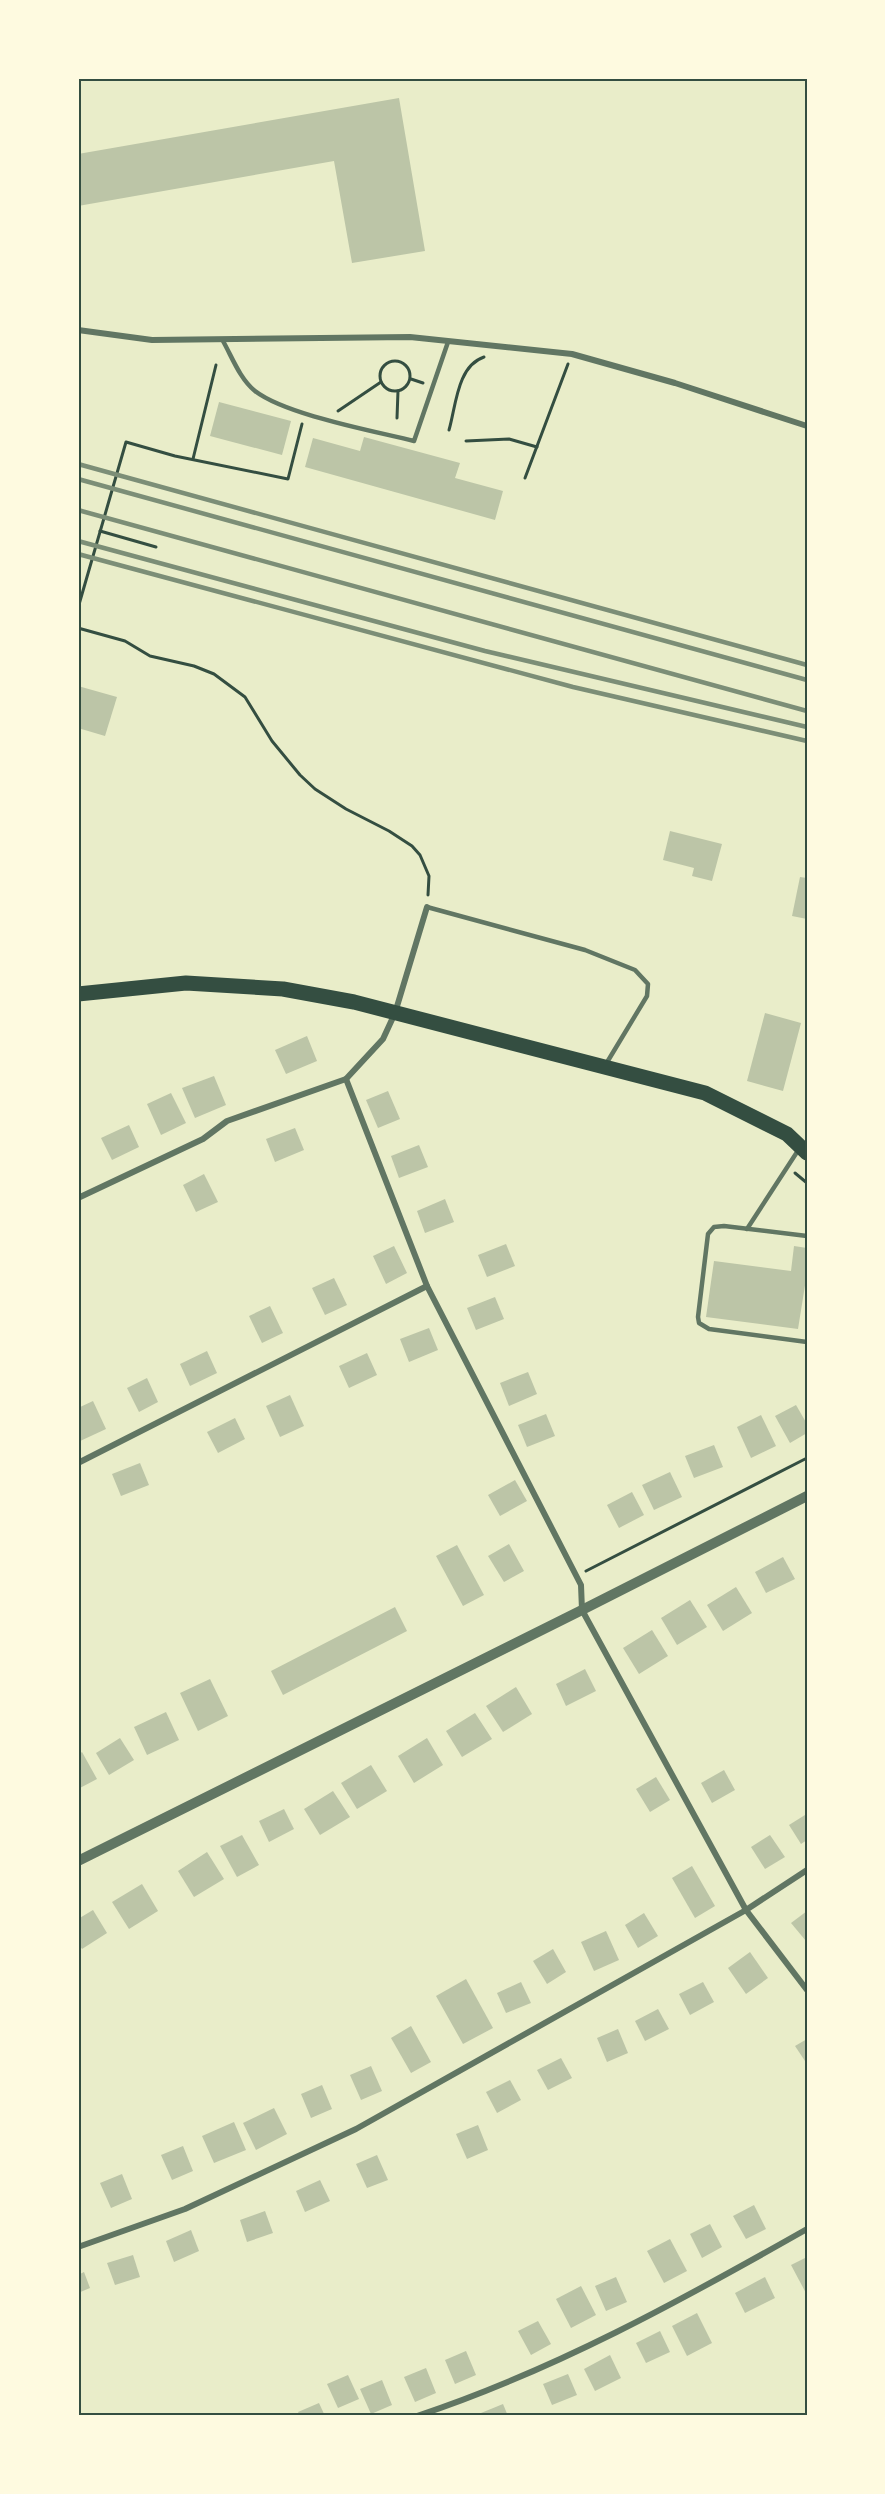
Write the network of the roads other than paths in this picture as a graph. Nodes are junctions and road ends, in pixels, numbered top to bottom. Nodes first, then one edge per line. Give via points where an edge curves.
1 (78, 330) edge
2 (223, 341) junction
3 (448, 342) junction
4 (807, 426) edge
5 (427, 907) joint
6 (78, 994) edge
7 (395, 1013) junction
8 (604, 1066) junction
9 (346, 1079) junction
10 (804, 1150) edge
11 (78, 1198) edge
12 (747, 1229) junction
13 (807, 1236) edge
14 (428, 1286) junction
15 (807, 1342) edge
16 (78, 1463) edge
17 (807, 1496) edge
18 (582, 1610) junction
19 (78, 1861) edge
20 (807, 1870) edge
21 (746, 1910) junction
22 (807, 1990) edge
23 (807, 2229) edge
24 (78, 2247) edge
25 (417, 2416) edge

1 - 2 street via 152,340
2 - 3 street via 332,336 410,337
2 - 3 lane via 255,391 305,413 414,441
3 - 4 street via 572,354
5 - 7 street
5 - 8 lane via 585,950 635,970 648,984 647,996
6 - 7 main road via 186,983 222,984 283,989
7 - 8 main road
7 - 9 street via 383,1039
8 - 10 main road via 705,1094 787,1134
9 - 11 street via 227,1121 203,1138
9 - 14 street
10 - 12 lane
12 - 13 lane
12 - 15 lane via 714,1227 708,1234 699,1323 709,1329
14 - 16 street
14 - 18 street via 581,1585
17 - 18 street
18 - 19 street
18 - 21 street
20 - 21 street
21 - 22 street
21 - 24 street via 356,2129 185,2210
23 - 25 street via 703,2288 571,2353

